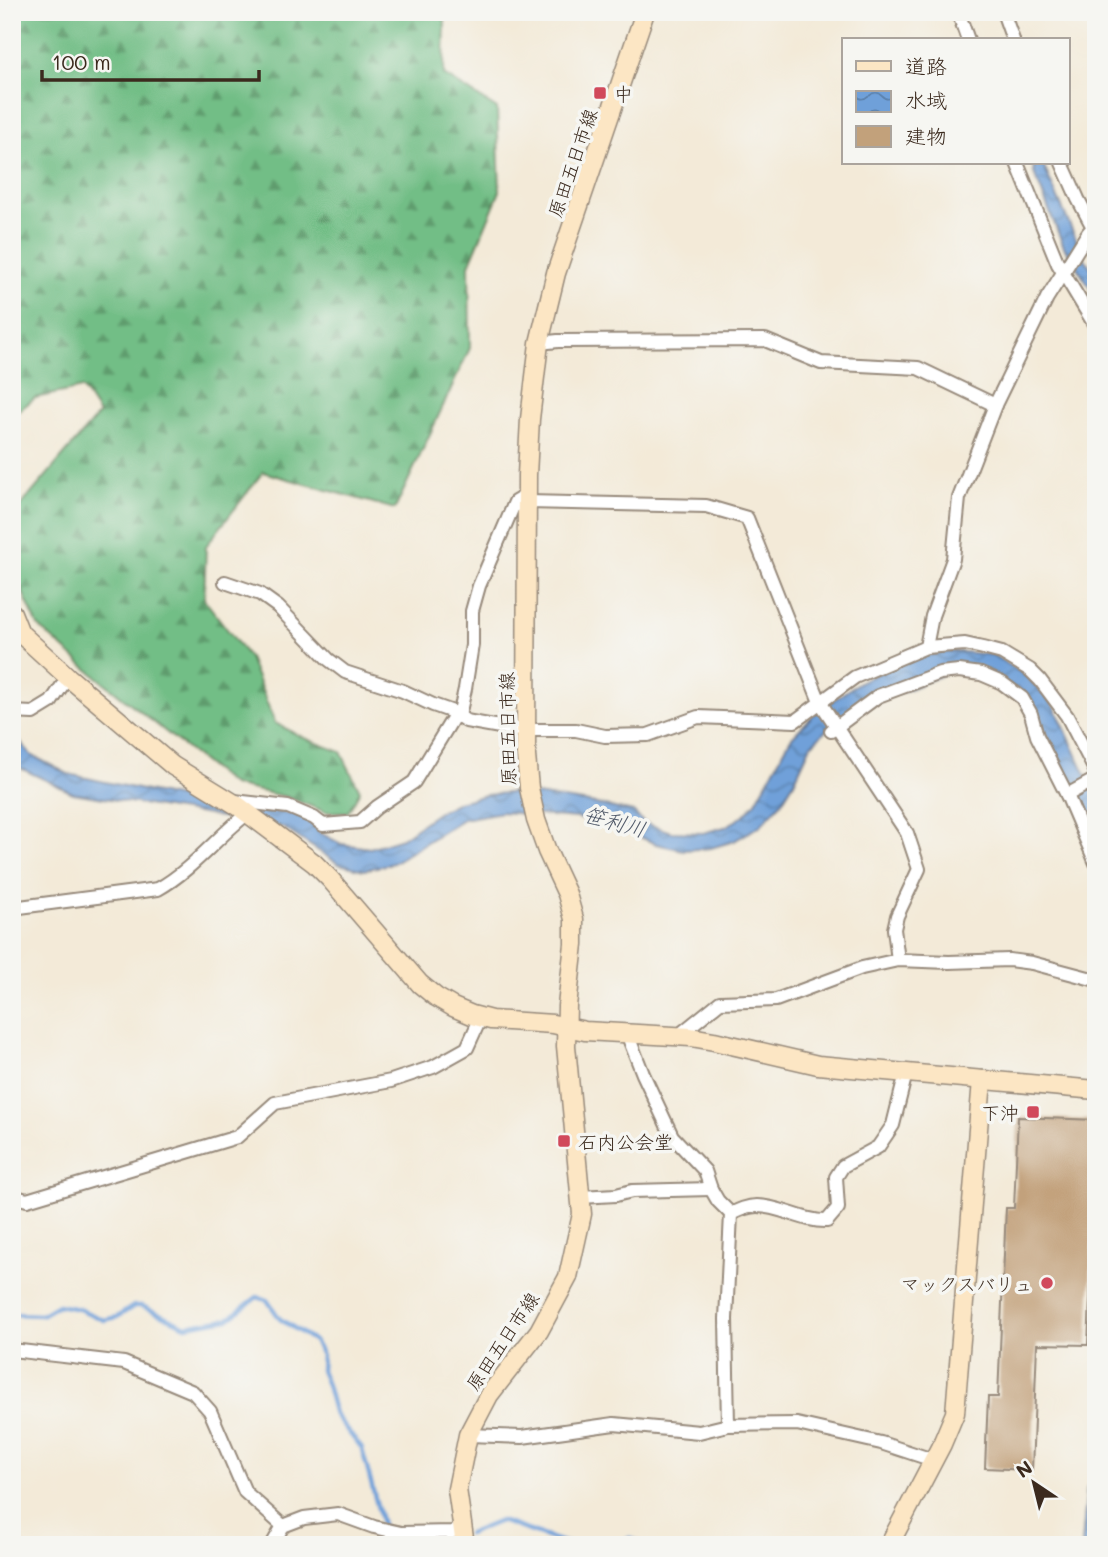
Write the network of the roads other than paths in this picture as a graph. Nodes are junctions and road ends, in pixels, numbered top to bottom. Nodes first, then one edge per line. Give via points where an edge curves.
1 (645, 12) edge
2 (958, 12) edge
3 (1003, 12) edge
4 (967, 38) edge
5 (1012, 38) edge
6 (1017, 164) edge
7 (1062, 164) edge
8 (1093, 229) edge
9 (1064, 271) junction
10 (1096, 327) edge
11 (539, 343) junction
12 (995, 405) junction
13 (527, 498) junction
14 (225, 582) dead end
15 (12, 612) edge
16 (926, 647) junction
17 (68, 677) junction
18 (820, 703) junction
19 (12, 712) edge
20 (459, 716) junction
21 (833, 728) junction
22 (526, 730) junction
23 (1096, 772) edge
24 (1096, 779) edge
25 (1069, 794) junction
26 (238, 807) junction
27 (1096, 863) edge
28 (12, 908) edge
29 (898, 960) junction
30 (1096, 980) edge
31 (481, 1017) junction
32 (565, 1027) junction
33 (630, 1033) junction
34 (678, 1036) junction
35 (906, 1073) junction
36 (982, 1080) junction
37 (1096, 1090) edge
38 (711, 1189) junction
39 (12, 1196) edge
40 (580, 1196) junction
41 (731, 1214) junction
42 (12, 1350) edge
43 (728, 1425) junction
44 (468, 1435) junction
45 (933, 1460) junction
46 (283, 1526) junction
47 (463, 1536) edge
48 (272, 1545) edge
49 (889, 1545) edge

1 - 11 street, 原田五日市線 via 556,273
2 - 4 street
3 - 5 street
6 - 9 street
7 - 8 street
8 - 9 street
9 - 10 street
9 - 12 street
11 - 12 street via 765,340 821,363 918,368
11 - 13 street, 原田五日市線
12 - 16 street via 959,498 953,559
13 - 18 street via 706,506 747,518
13 - 20 street via 515,502 479,586
13 - 22 street, 原田五日市線
14 - 20 street via 260,594 278,607 345,672
15 - 17 street via 20,633
16 - 18 street via 855,677
16 - 23 street via 965,644 1002,653 1030,670 1067,716
17 - 19 street via 51,702 33,713
17 - 26 street via 173,766
18 - 21 street
18 - 22 street via 795,721 698,717 648,735
20 - 22 street
20 - 26 street via 453,718 414,782 359,822 323,825 288,807
21 - 25 street via 878,696 940,673 982,674 1022,698
21 - 29 street via 907,833 919,869 894,929
22 - 32 street, 原田五日市線 via 534,815 574,919
24 - 25 street
25 - 27 street
26 - 28 street via 232,826 176,879 158,889
26 - 31 street via 314,863 420,984 453,1007
29 - 30 street via 1009,960
29 - 34 street via 862,968 776,1000 720,1002
31 - 32 street
31 - 39 street via 467,1048 433,1067 391,1081 275,1104 237,1137 27,1200
32 - 33 street
32 - 40 street, 原田五日市線
33 - 34 street
33 - 38 street via 672,1136 705,1171
34 - 35 street via 810,1063
35 - 36 street
35 - 41 street via 893,1125 878,1147 843,1166 836,1177 838,1208 827,1221 758,1206
36 - 37 street
36 - 45 street via 955,1413
38 - 40 street
38 - 41 street
40 - 44 street, 原田五日市線 via 581,1224 568,1277 539,1331 489,1395
41 - 43 street via 726,1319
42 - 46 street via 124,1363 193,1392 210,1411 245,1492
43 - 44 street via 699,1432 614,1424 522,1437
43 - 45 street via 797,1424
44 - 47 street, 原田五日市線 via 457,1489
45 - 49 street
46 - 47 street via 338,1514 384,1530
46 - 48 street

